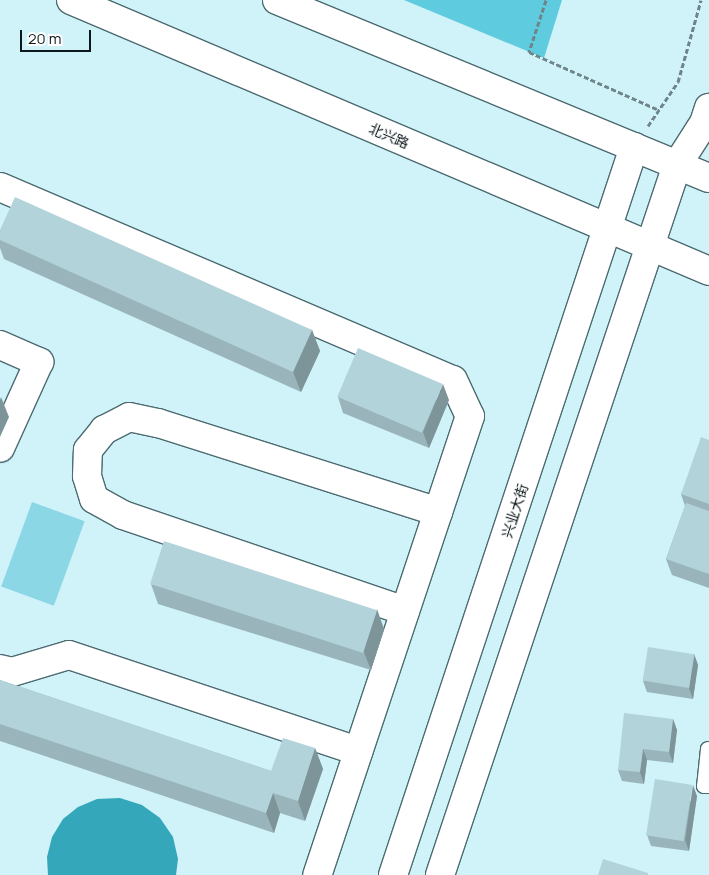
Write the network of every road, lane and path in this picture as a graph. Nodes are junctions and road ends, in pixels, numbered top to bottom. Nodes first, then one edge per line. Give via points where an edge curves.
1 (70, 0) edge
2 (277, 0) edge
3 (546, 0) edge
4 (702, 0) edge
5 (709, 108) edge
6 (659, 110) junction
7 (634, 147) junction
8 (677, 165) junction
9 (709, 178) edge
10 (0, 188) edge
11 (609, 229) junction
12 (652, 247) junction
13 (709, 270) edge
14 (0, 345) edge
15 (0, 448) edge
16 (438, 512) junction
17 (405, 611) junction
18 (0, 669) edge
19 (708, 749) edge
20 (358, 751) junction
21 (709, 786) edge
22 (317, 875) edge
23 (393, 875) edge
24 (440, 875) edge

1 - 11 main road, 北兴路
2 - 7 main road
3 - 6 path via 529,52
4 - 6 path via 678,82
5 - 8 main road via 704,123
6 - 7 path
7 - 8 main road
7 - 11 main road, 兴业大街
8 - 9 main road
8 - 12 main road
10 - 16 main road via 453,380 470,416
11 - 12 main road, 北兴路
11 - 23 main road, 兴业大街
12 - 13 main road, 北兴路
12 - 24 main road
14 - 15 main road via 39,362
16 - 17 main road
16 - 17 main road via 158,423 129,417 104,430 88,450 87,476 94,499 123,515
17 - 20 main road
18 - 20 main road via 12,672 69,655
19 - 21 lane via 704,786
20 - 22 main road

